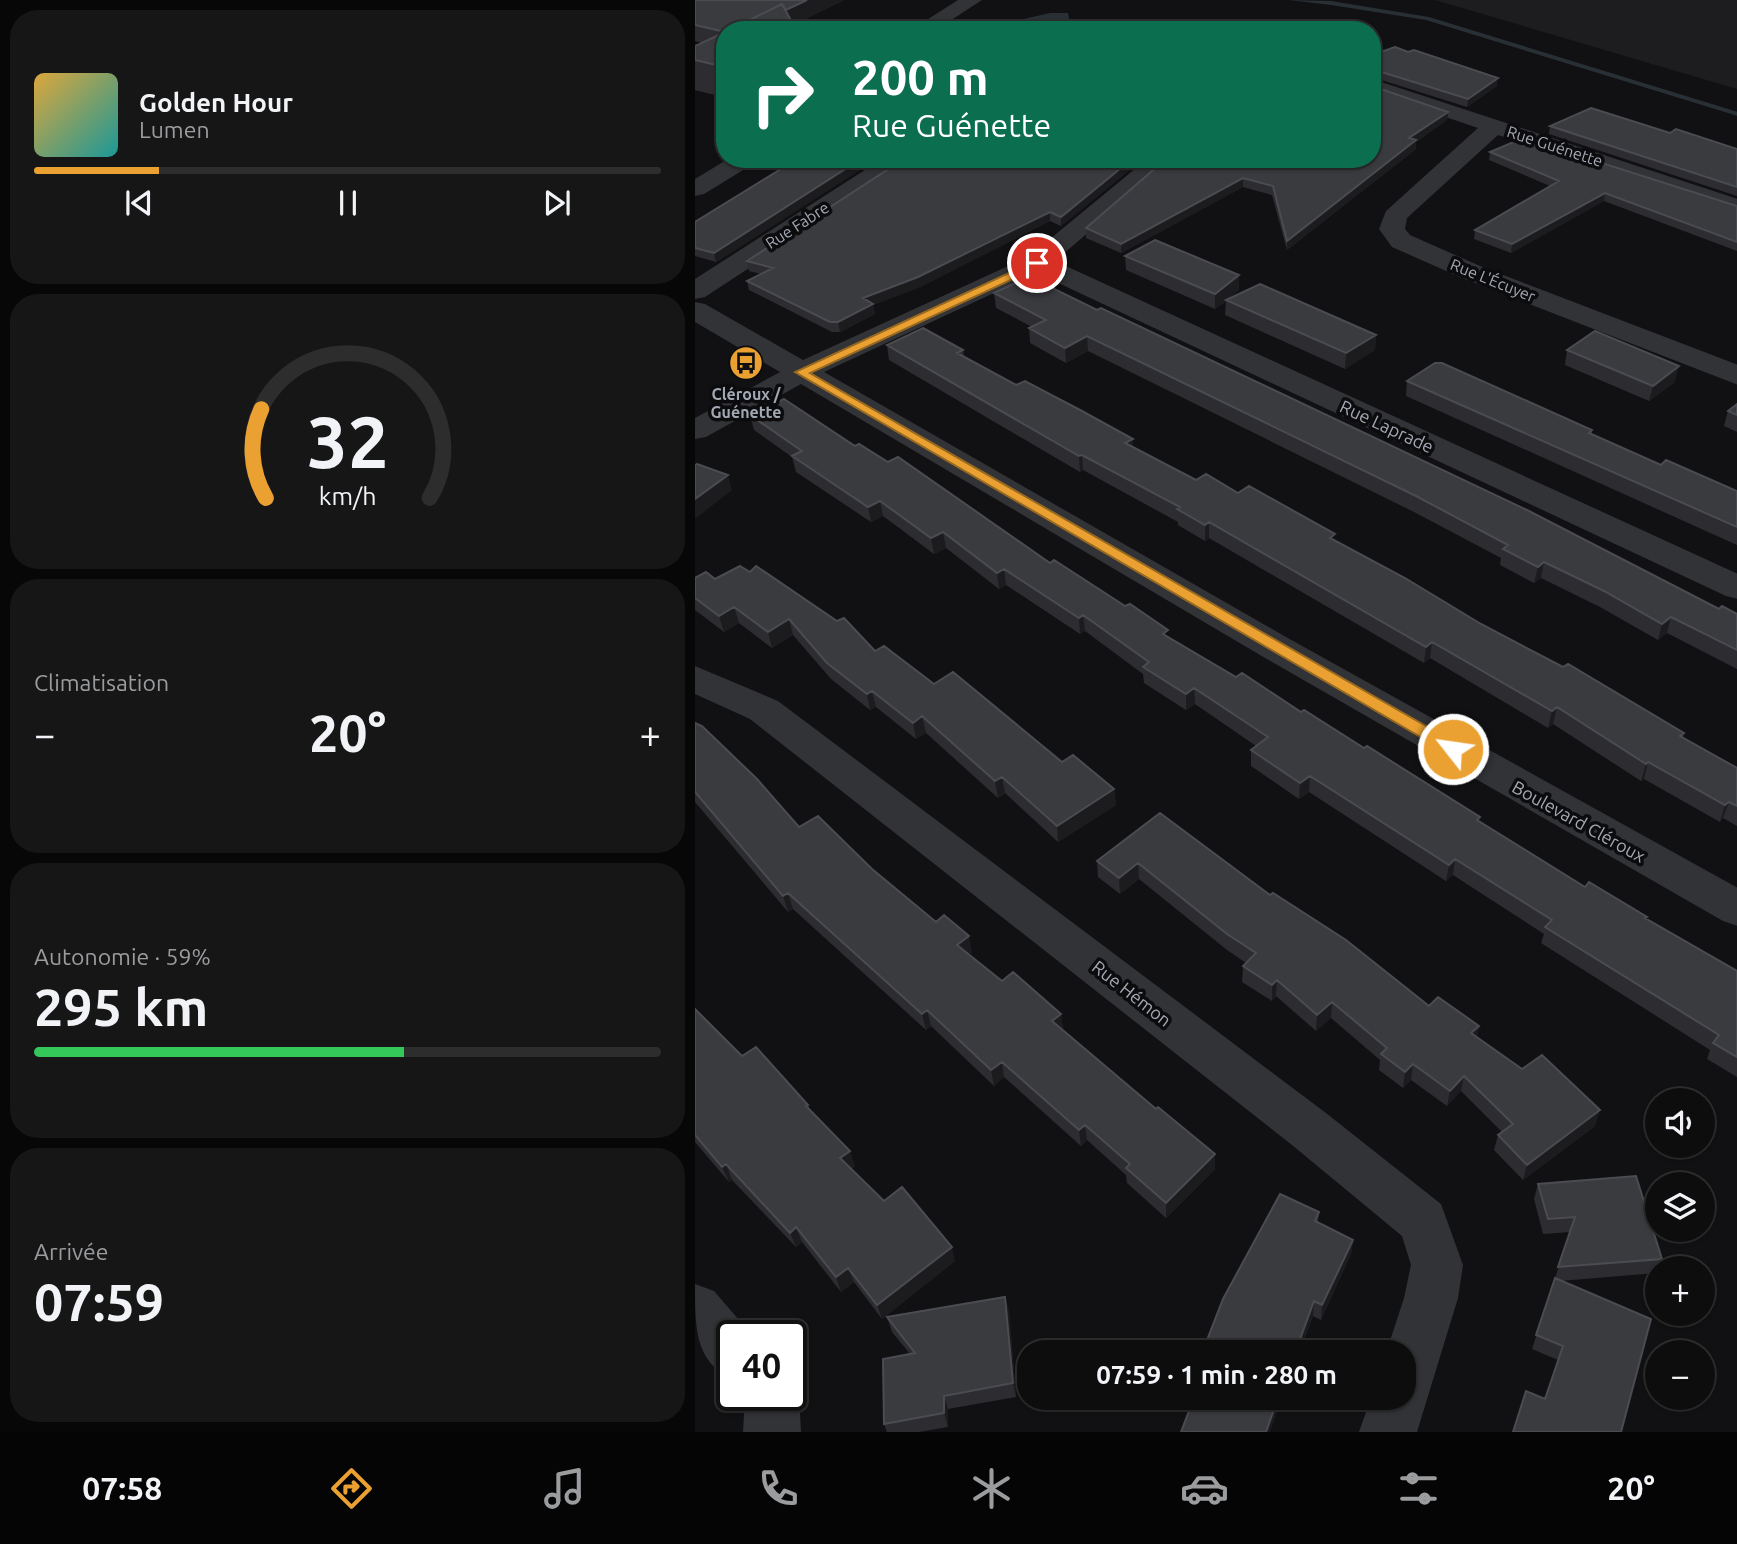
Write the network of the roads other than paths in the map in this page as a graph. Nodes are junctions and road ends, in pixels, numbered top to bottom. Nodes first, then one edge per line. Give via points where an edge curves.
1 (972, 0) edge
2 (993, 6) dead end
3 (936, 21) edge
4 (967, 21) edge
5 (1381, 88) edge
6 (1494, 126) junction
7 (716, 153) edge
8 (695, 166) edge
9 (730, 168) edge
10 (885, 168) edge
11 (1150, 168) edge
12 (695, 189) edge
13 (1737, 207) edge
14 (1037, 263) junction
15 (695, 291) edge
16 (695, 310) edge
17 (801, 372) junction
18 (1737, 376) edge
19 (695, 430) edge
20 (1737, 588) edge
21 (695, 679) edge
22 (1737, 909) edge
23 (695, 1310) edge
24 (716, 1334) edge
25 (1416, 1346) edge
26 (1395, 1410) edge
27 (771, 1411) edge
28 (772, 1432) edge
29 (1388, 1432) edge

1 - 3 street
2 - 4 street
5 - 6 street, Rue Guénette
6 - 13 street, Rue Guénette
6 - 18 street, Rue L'Écuyer via 1395,216 1392,229 1401,240
7 - 8 street
9 - 12 street
10 - 15 street, Rue Fabre
11 - 14 street
14 - 17 street
14 - 20 street, Rue Laprade
16 - 17 street, Boulevard Cléroux
17 - 19 street
17 - 22 street, Boulevard Cléroux
21 - 25 street, Rue Hémon via 764,710 1423,1222 1437,1265
23 - 24 street
26 - 29 street
27 - 28 street

